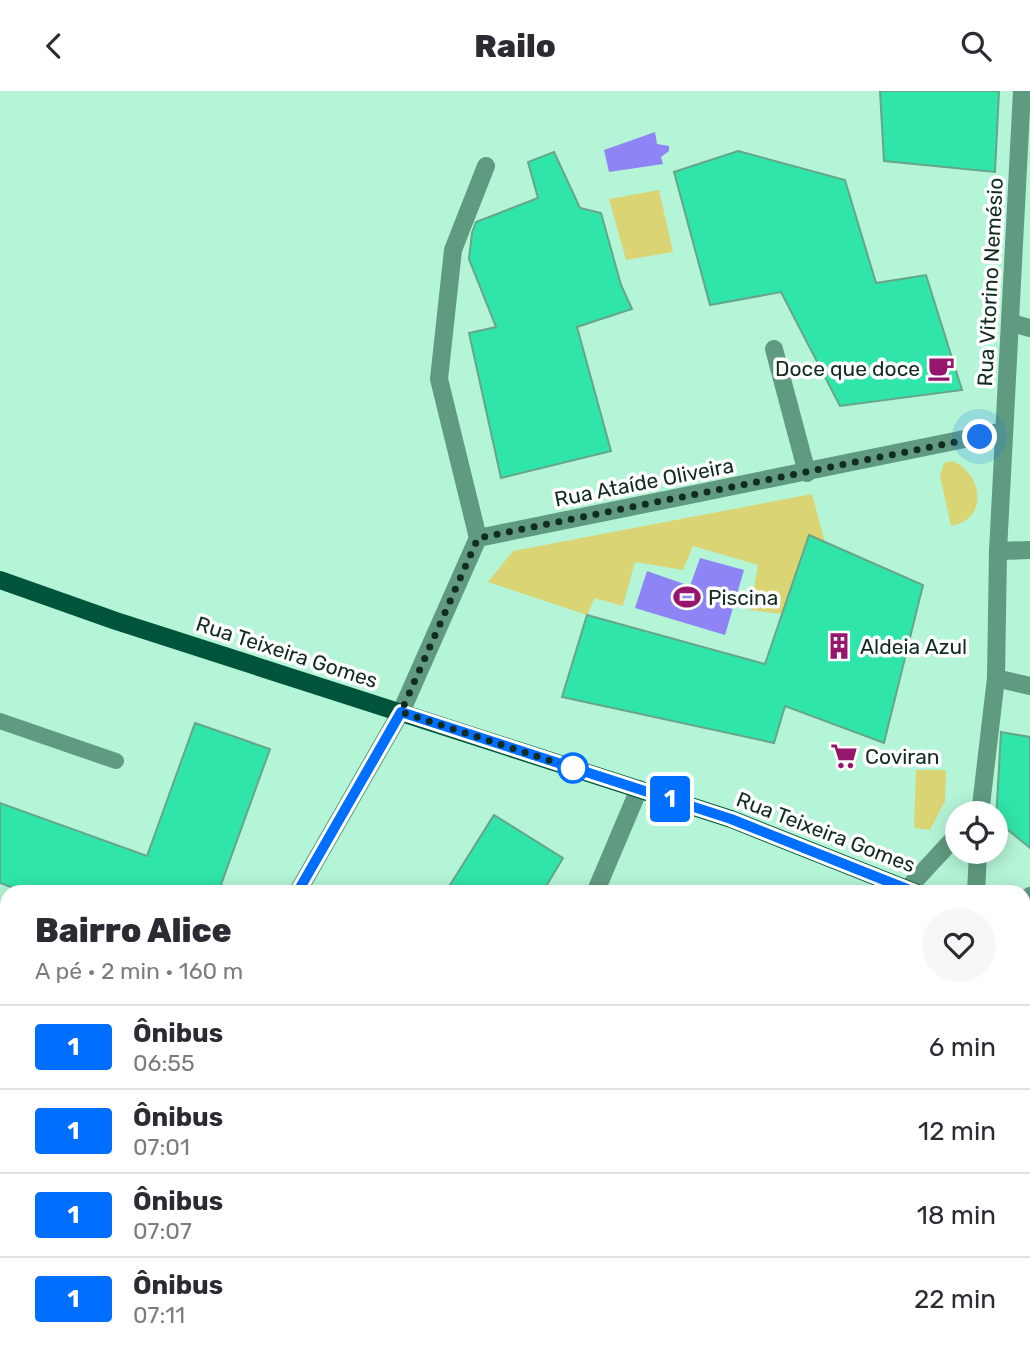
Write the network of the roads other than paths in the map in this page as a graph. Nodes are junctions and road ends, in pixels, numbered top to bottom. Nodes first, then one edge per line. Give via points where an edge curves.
1 (1022, 91) edge
2 (486, 166) dead end
3 (1011, 323) junction
4 (1030, 328) edge
5 (774, 349) dead end
6 (1004, 431) junction
7 (807, 473) junction
8 (478, 538) junction
9 (998, 551) junction
10 (1030, 551) edge
11 (0, 580) edge
12 (996, 678) junction
13 (1030, 686) edge
14 (401, 712) junction
15 (0, 722) edge
16 (116, 761) dead end
17 (639, 789) junction
18 (980, 801) edge
19 (945, 850) edge
20 (977, 864) edge
21 (302, 885) edge
22 (597, 885) edge
23 (900, 885) edge
24 (917, 885) edge
25 (976, 885) edge

1 - 3 street, Rua Vitorino Nemésio
2 - 8 street via 453,250 439,379
3 - 4 street
3 - 6 street, Rua Vitorino Nemésio
5 - 7 street
6 - 7 street, Rua Ataíde Oliveira
6 - 9 street, Rua Vitorino Nemésio
7 - 8 street, Rua Ataíde Oliveira
8 - 14 street
9 - 10 street
9 - 12 street, Rua Vitorino Nemésio
11 - 14 main road, Rua Teixeira Gomes
12 - 13 street
12 - 18 street, Rua Vitorino Nemésio
14 - 17 main road, Rua Teixeira Gomes
14 - 21 street
15 - 16 lane
17 - 22 street
17 - 23 main road, Rua Teixeira Gomes via 731,819
19 - 24 street
20 - 25 street

